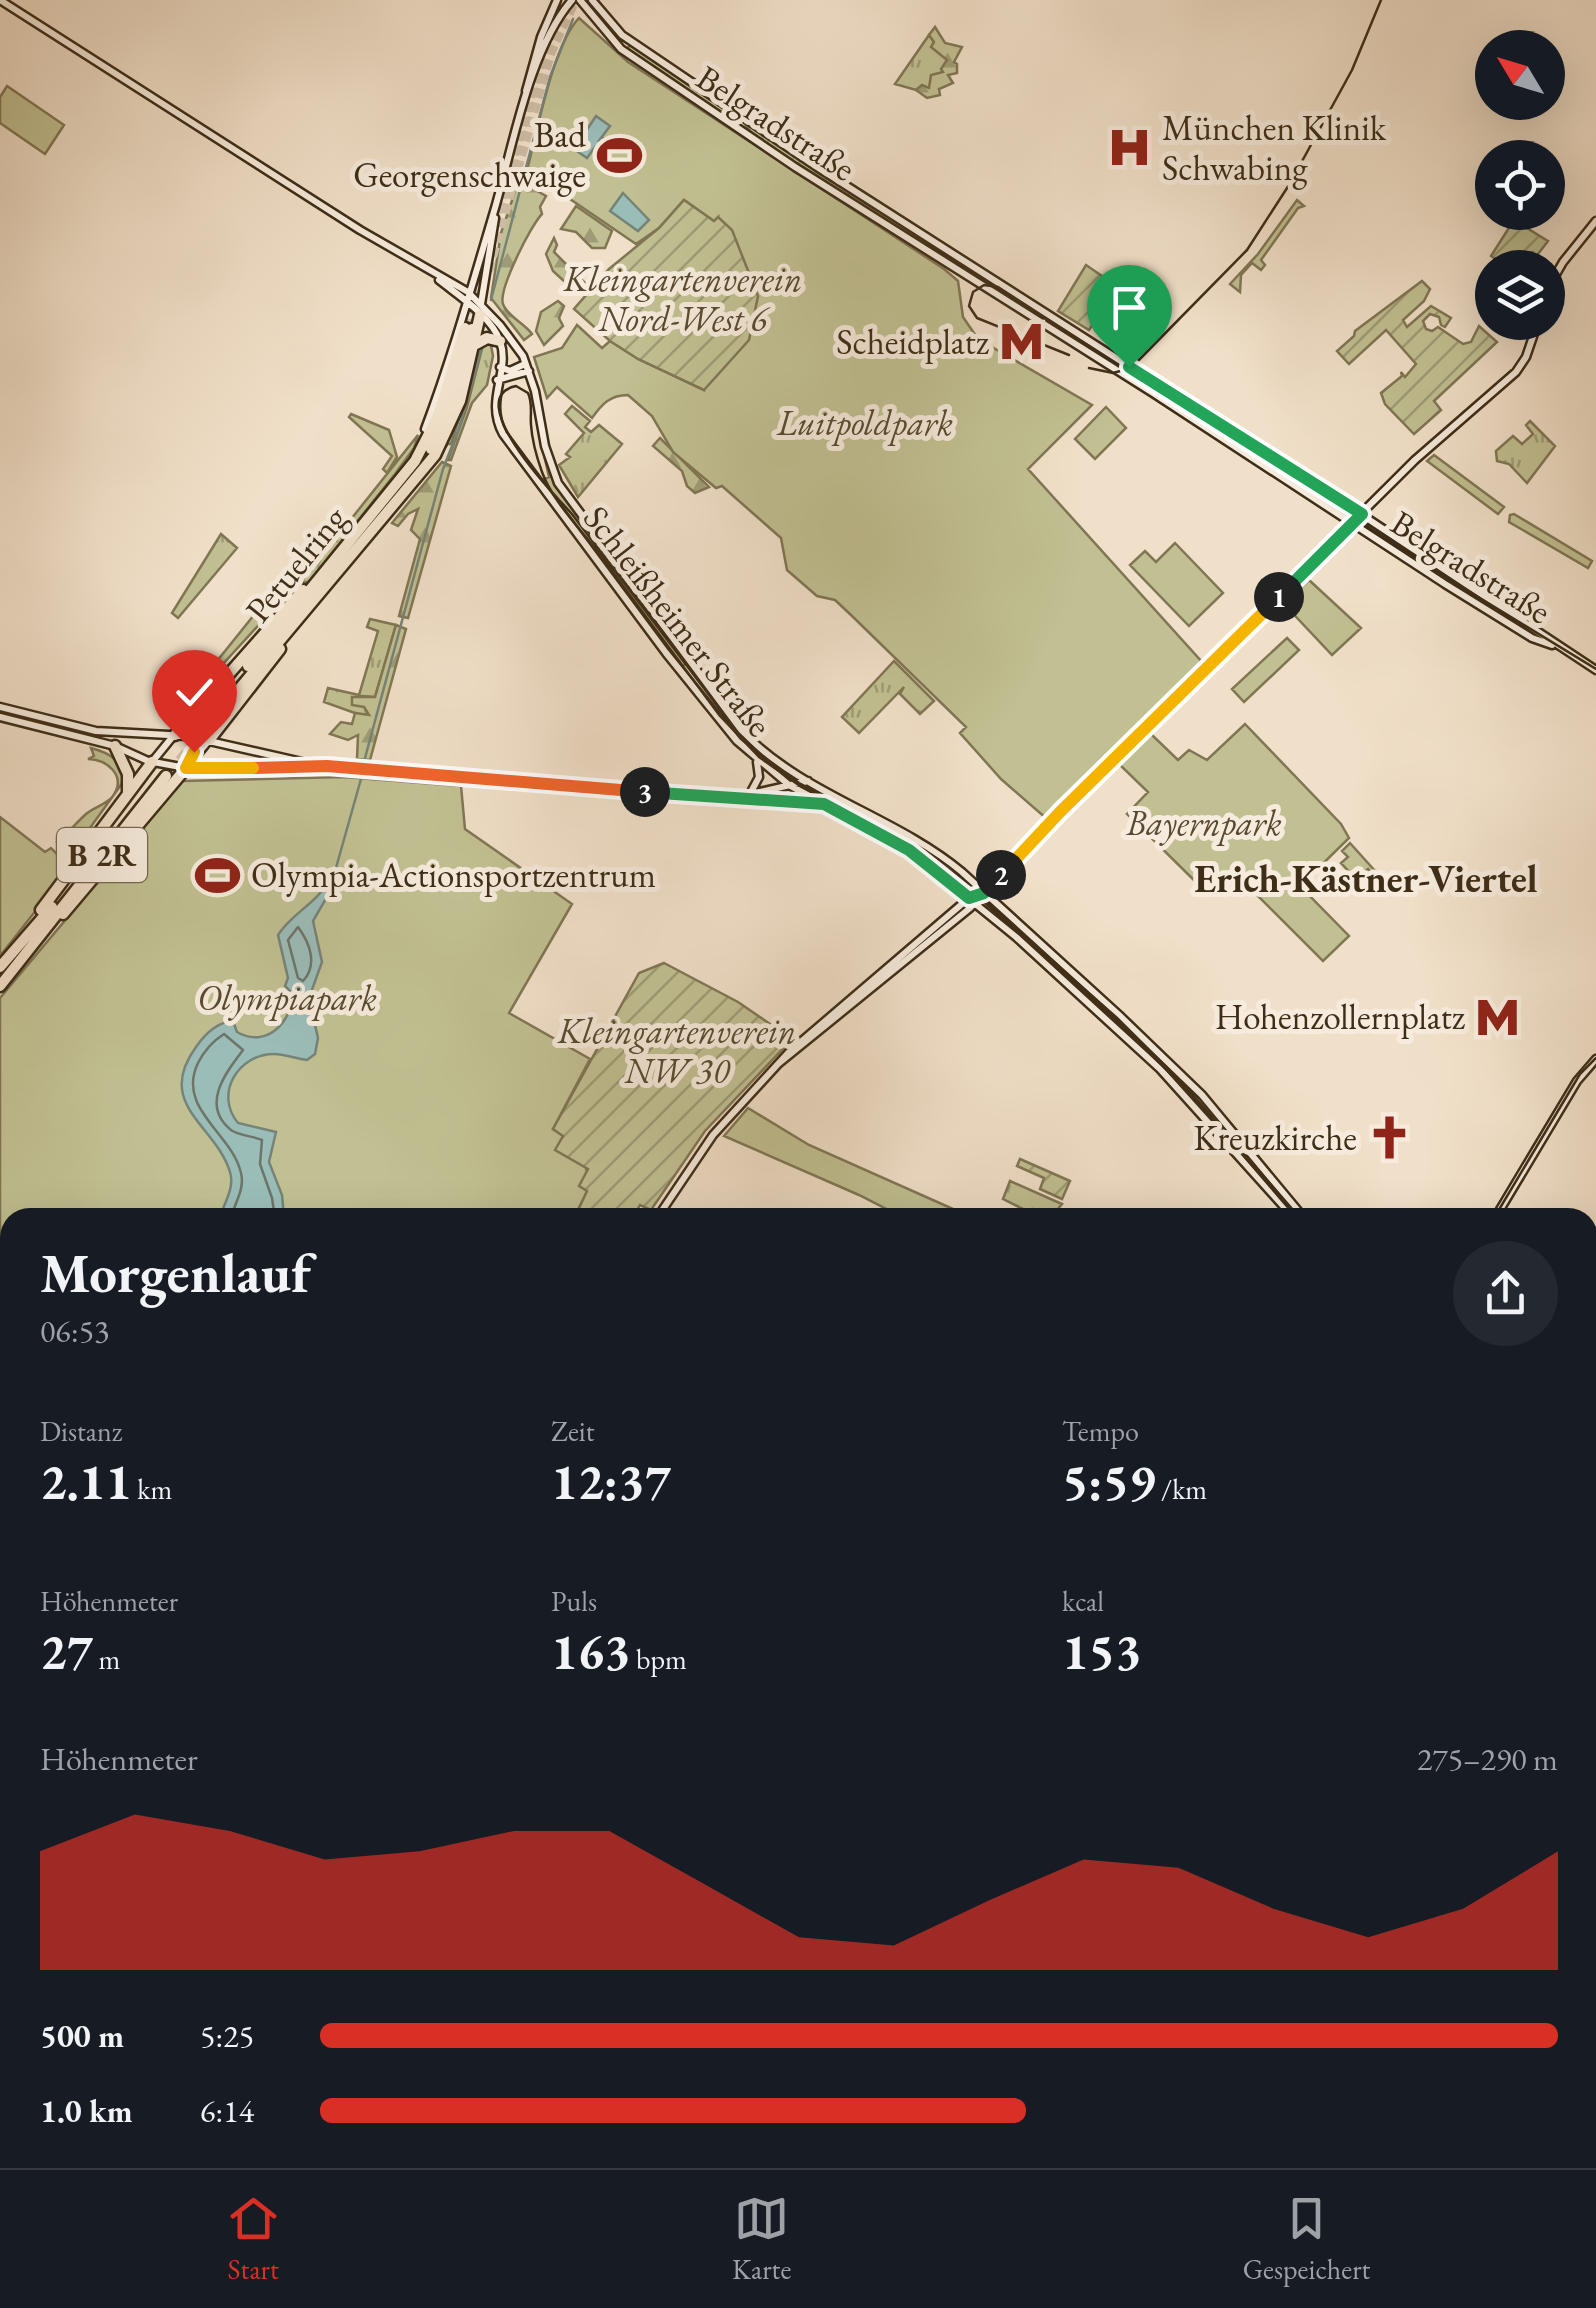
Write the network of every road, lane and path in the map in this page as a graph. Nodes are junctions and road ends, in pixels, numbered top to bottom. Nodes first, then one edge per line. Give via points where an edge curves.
1 (0, 0) edge
2 (558, 0) edge
3 (572, 0) edge
4 (580, 0) edge
5 (592, 0) edge
6 (622, 35) junction
7 (615, 42) junction
8 (631, 42) junction
9 (626, 52) junction
10 (526, 97) junction
11 (496, 205) junction
12 (1596, 220) edge
13 (957, 257) junction
14 (1565, 260) edge
15 (960, 271) junction
16 (467, 297) junction
17 (480, 310) junction
18 (468, 329) tunnel mouth
19 (1532, 340) edge
20 (500, 341) junction
21 (476, 344) junction
22 (500, 367) junction
23 (527, 367) junction
24 (497, 380) junction
25 (425, 429) joint
26 (401, 486) junction
27 (1362, 514) junction
28 (1354, 524) junction
29 (332, 561) junction
30 (1553, 644) junction
31 (1596, 670) edge
32 (0, 706) edge
33 (0, 717) edge
34 (190, 735) junction
35 (115, 746) junction
36 (757, 761) junction
37 (152, 762) junction
38 (317, 765) junction
39 (189, 766) junction
40 (165, 772) junction
41 (810, 781) junction
42 (789, 785) junction
43 (128, 794) junction
44 (749, 794) junction
45 (734, 798) junction
46 (824, 804) junction
47 (984, 893) junction
48 (972, 901) junction
49 (36, 932) junction
50 (0, 966) edge
51 (0, 986) edge
52 (1596, 1059) edge
53 (664, 1208) edge
54 (1285, 1208) edge
55 (1296, 1208) edge
56 (1501, 1208) edge

1 - 16 main road, Schleißheimer Straße
2 - 10 main road
3 - 10 main road via 552,28
4 - 7 main road, Belgradstraße
5 - 6 main road, Belgradstraße
6 - 7 main road
6 - 8 main road, Belgradstraße
7 - 9 main road, Belgradstraße
8 - 9 main road
8 - 13 main road, Belgradstraße
9 - 15 main road, Belgradstraße
10 - 11 main road
11 - 16 main road
11 - 17 main road
12 - 14 main road
13 - 15 main road
13 - 27 main road, Belgradstraße
15 - 28 main road, Belgradstraße
16 - 17 main road, Schleißheimer Straße
16 - 25 main road
17 - 20 main road, Schleißheimer Straße
17 - 21 highway
17 - 23 main road, Schleißheimer Straße via 510,338
18 - 26 highway via 433,430
19 - 27 main road via 1516,372
20 - 21 highway
20 - 22 main road, Schleißheimer Straße
21 - 26 highway via 444,440
22 - 23 main road
22 - 24 main road, Schleißheimer Straße
23 - 24 main road
23 - 41 main road, Schleißheimer Straße via 550,465 566,497 734,722 772,758
24 - 36 main road, Schleißheimer Straße via 494,405 503,434 666,654
25 - 26 highway
26 - 29 highway, Petuelring
26 - 34 highway, Petuelring via 318,595
27 - 28 main road
27 - 30 main road, Belgradstraße
28 - 30 main road, Belgradstraße via 1532,638
28 - 47 main road
29 - 34 highway
29 - 34 highway, Petuelring
30 - 31 main road, Belgradstraße
32 - 34 main road via 96,731
33 - 35 main road
34 - 37 main road, Petuelring
34 - 38 main road
34 - 39 main road, Petuelring
34 - 39 main road
34 - 40 main road via 166,758
35 - 37 main road
35 - 43 highway via 128,774
36 - 42 main road, Schleißheimer Straße
36 - 44 main road via 759,777
37 - 40 main road
37 - 43 highway
38 - 39 main road
38 - 45 main road
39 - 40 main road
39 - 49 highway via 87,888
40 - 49 highway, B 2R
41 - 42 main road
41 - 47 main road, Schleißheimer Straße via 944,858
42 - 44 main road
42 - 46 main road, Schleißheimer Straße
43 - 49 highway
44 - 45 main road
45 - 46 main road
46 - 48 main road, Schleißheimer Straße via 909,850
47 - 48 main road
47 - 55 main road, Schleißheimer Straße via 1202,1095
48 - 53 main road via 778,1064 713,1135
48 - 54 main road, Schleißheimer Straße via 1122,1032
49 - 50 highway, B 2R
49 - 51 highway, B 2R
52 - 56 main road

